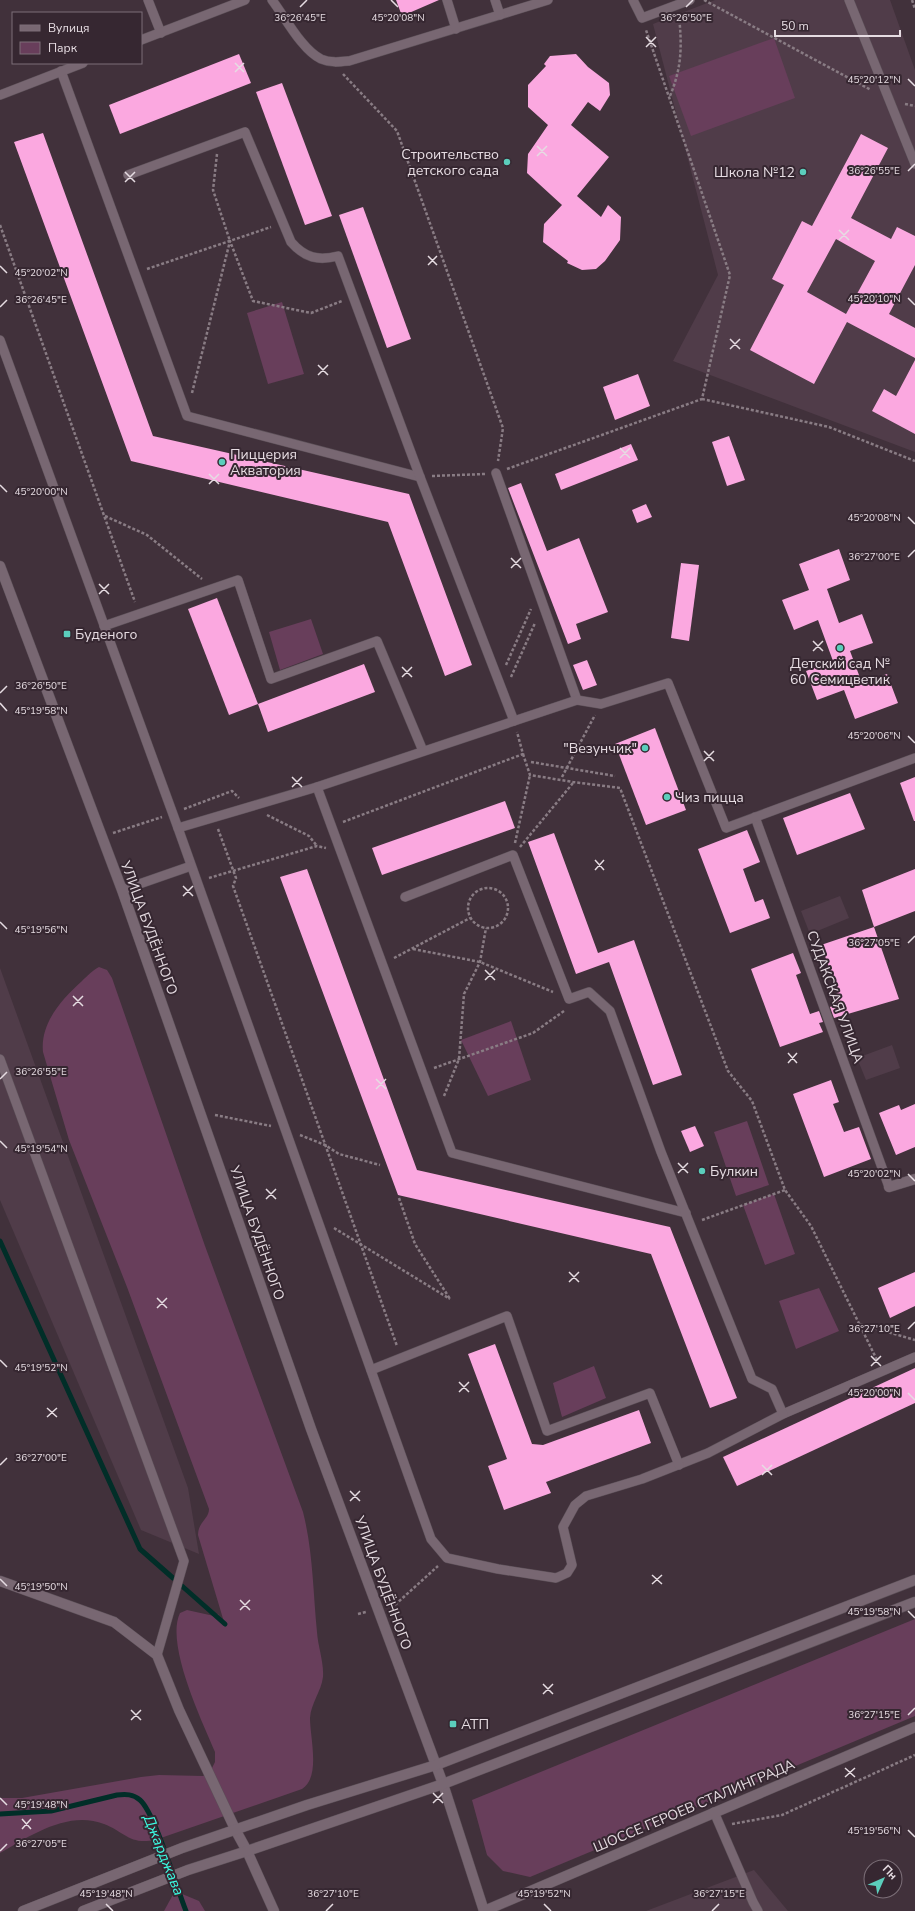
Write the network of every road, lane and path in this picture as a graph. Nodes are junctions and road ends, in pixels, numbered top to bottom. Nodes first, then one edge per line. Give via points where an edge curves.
1 (148, 0) edge
2 (245, 0) edge
3 (272, 0) edge
4 (447, 0) edge
5 (495, 0) edge
6 (548, 0) edge
7 (633, 0) edge
8 (690, 0) edge
9 (704, 0) edge
10 (849, 0) edge
11 (912, 0) edge
12 (679, 4) junction
13 (915, 9) edge
14 (500, 15) junction
15 (642, 18) junction
16 (456, 29) junction
17 (161, 32) junction
18 (142, 40) edge
19 (332, 62) junction
20 (81, 64) edge
21 (62, 72) junction
22 (0, 95) edge
23 (670, 96) junction
24 (890, 100) junction
25 (915, 106) edge
26 (219, 142) junction
27 (915, 164) edge
28 (128, 175) dead end
29 (283, 223) junction
30 (0, 225) edge
31 (230, 241) junction
32 (135, 273) junction
33 (353, 297) junction
34 (0, 340) edge
35 (702, 399) junction
36 (187, 416) junction
37 (915, 461) edge
38 (496, 473) junction
39 (420, 477) junction
40 (104, 516) junction
41 (0, 566) edge
42 (214, 588) junction
43 (538, 592) junction
44 (543, 606) junction
45 (140, 614) junction
46 (104, 626) junction
47 (499, 682) junction
48 (504, 694) junction
49 (576, 700) junction
50 (601, 704) junction
51 (514, 721) junction
52 (423, 751) junction
53 (523, 754) junction
54 (915, 758) edge
55 (531, 762) dead end
56 (567, 768) junction
57 (530, 775) junction
58 (616, 776) dead end
59 (562, 777) dead end
60 (573, 782) junction
61 (317, 787) junction
62 (214, 817) junction
63 (755, 817) junction
64 (332, 826) junction
65 (178, 828) junction
66 (341, 852) junction
67 (513, 855) junction
68 (191, 866) junction
69 (233, 871) junction
70 (197, 881) junction
71 (122, 890) junction
72 (405, 897) dead end
73 (470, 918) junction
74 (486, 928) junction
75 (413, 949) junction
76 (480, 962) junction
77 (382, 964) junction
78 (569, 999) junction
79 (564, 1010) dead end
80 (0, 1059) edge
81 (459, 1059) junction
82 (422, 1072) junction
83 (437, 1113) junction
84 (915, 1179) edge
85 (889, 1187) joint
86 (784, 1190) junction
87 (399, 1198) dead end
88 (686, 1213) junction
89 (316, 1217) junction
90 (690, 1224) junction
91 (361, 1244) junction
92 (860, 1324) junction
93 (915, 1340) edge
94 (915, 1357) edge
95 (401, 1358) junction
96 (371, 1370) junction
97 (882, 1371) junction
98 (783, 1414) junction
99 (679, 1464) junction
100 (446, 1558) junction
101 (915, 1580) edge
102 (0, 1581) edge
103 (915, 1602) edge
104 (377, 1609) junction
105 (358, 1614) dead end
106 (157, 1655) junction
107 (915, 1727) edge
108 (915, 1754) edge
109 (436, 1765) junction
110 (443, 1784) junction
111 (714, 1812) junction
112 (720, 1826) junction
113 (236, 1831) junction
114 (247, 1851) junction
115 (22, 1911) edge
116 (83, 1911) edge
117 (274, 1911) edge
118 (484, 1911) edge
119 (758, 1911) edge

1 - 17 lane
2 - 17 lane
3 - 19 lane via 308,49 320,59
4 - 16 lane
5 - 14 lane
6 - 14 lane
7 - 15 lane
8 - 12 lane
9 - 24 path
10 - 24 lane
11 - 13 path
12 - 15 lane
12 - 23 path via 682,51
14 - 16 lane
15 - 23 path
16 - 19 lane via 348,62
17 - 18 lane
19 - 38 path via 397,131 503,428
20 - 21 lane
21 - 22 lane
21 - 32 lane
23 - 35 path via 730,275
24 - 25 path
24 - 27 lane
26 - 28 lane
26 - 29 lane via 245,132
26 - 31 path via 213,190
29 - 31 path
29 - 33 lane via 291,242 299,252 310,257 328,259 338,256
30 - 40 path
31 - 32 path
31 - 33 path via 253,301 311,313
31 - 36 path
32 - 36 lane
33 - 39 lane
34 - 46 lane
35 - 37 path via 829,427
35 - 38 path
36 - 39 lane
38 - 39 path
38 - 43 lane
39 - 47 lane
40 - 42 path via 147,535
40 - 45 path
41 - 71 main road, УЛИЦА БУДЁННОГО
42 - 45 lane
42 - 52 lane via 238,580 271,679 377,641
43 - 44 lane
43 - 47 path
44 - 48 path
44 - 49 lane
45 - 46 lane
46 - 65 lane
47 - 48 lane
48 - 51 lane
49 - 50 lane
49 - 51 lane
50 - 56 path
50 - 63 lane via 668,683 726,828
51 - 52 lane
51 - 53 path
52 - 61 lane
53 - 57 path
53 - 64 path
54 - 63 lane
55 - 56 path
56 - 58 path
56 - 59 path
57 - 60 path
57 - 67 path
60 - 67 path
60 - 86 path via 620,788 728,1071 752,1101
61 - 62 lane
61 - 64 lane
62 - 65 lane
62 - 69 path
63 - 85 lane, СУДАКСКАЯ УЛИЦА
64 - 66 lane
65 - 68 lane
66 - 69 path via 317,846
66 - 77 lane
67 - 72 lane
67 - 78 lane
68 - 70 lane
68 - 71 lane
69 - 70 path
69 - 91 path via 236,878 233,886
70 - 89 lane
71 - 104 main road, УЛИЦА БУДЁННОГО via 311,1429
73 - 74 path via 480,927
73 - 74 path via 468,905 473,893 485,888 498,890 507,900 507,914 499,924
73 - 75 path
74 - 76 path
75 - 76 path
75 - 77 path
76 - 78 path
76 - 81 path via 464,994
77 - 82 lane
78 - 88 lane via 589,992 610,1011
79 - 81 path via 533,1033
80 - 106 lane via 184,1561
81 - 82 path
81 - 83 path
82 - 83 lane
83 - 88 lane via 452,1153
84 - 85 main road
86 - 90 path
86 - 92 path via 810,1226
87 - 91 path via 415,1244 450,1299
88 - 90 lane
89 - 91 path
89 - 96 lane
90 - 98 lane via 752,1379 772,1389
91 - 95 path
92 - 93 path
92 - 97 path
94 - 97 lane
95 - 96 lane
95 - 99 lane via 507,1316 547,1431 650,1393
96 - 100 lane via 431,1539
97 - 98 lane
98 - 99 lane via 708,1453
99 - 100 lane via 642,1479 586,1496 575,1505 563,1527 572,1565 567,1573 556,1578
100 - 104 path via 396,1604
101 - 109 main road
102 - 106 main road via 114,1622
103 - 110 main road
104 - 105 path
104 - 109 main road, УЛИЦА БУДЁННОГО
106 - 113 main road via 179,1710
107 - 111 main road, ШОССЕ ГЕРОЕВ СТАЛИНГРАДА
108 - 112 path via 782,1815
109 - 110 main road, УЛИЦА БУДЁННОГО
109 - 113 main road via 307,1805
110 - 114 main road
110 - 118 main road, УЛИЦА БУДЁННОГО
111 - 112 lane
111 - 118 main road, ШОССЕ ГЕРОЕВ СТАЛИНГРАДА
112 - 119 lane
113 - 114 main road
113 - 115 main road via 145,1861
114 - 116 main road via 155,1882
114 - 117 main road

